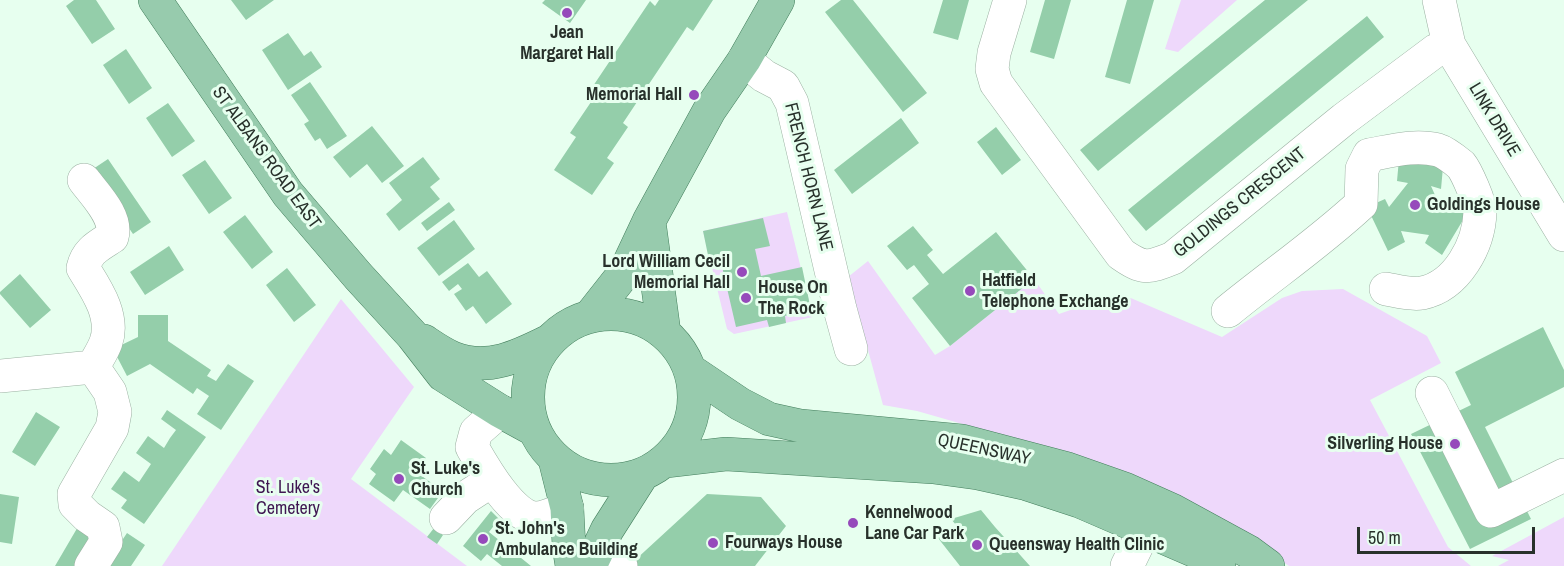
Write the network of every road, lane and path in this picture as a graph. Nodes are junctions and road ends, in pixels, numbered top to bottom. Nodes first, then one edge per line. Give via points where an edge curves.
1 (155, 0) edge
2 (778, 0) edge
3 (1010, 0) edge
4 (1439, 0) edge
5 (1449, 45) junction
6 (744, 60) junction
7 (1344, 119) junction
8 (1369, 155) junction
9 (84, 180) dead end
10 (650, 221) junction
11 (1564, 235) edge
12 (1386, 289) dead end
13 (1228, 311) dead end
14 (591, 315) junction
15 (664, 332) junction
16 (412, 335) junction
17 (549, 341) junction
18 (851, 349) dead end
19 (93, 367) junction
20 (691, 371) junction
21 (0, 376) edge
22 (1432, 393) dead end
23 (500, 411) junction
24 (533, 429) junction
25 (555, 460) junction
26 (654, 468) junction
27 (1564, 475) edge
28 (491, 481) junction
29 (567, 508) junction
30 (446, 518) dead end
31 (1145, 529) junction
32 (608, 564) edge
33 (91, 566) edge
34 (572, 566) edge
35 (1127, 566) edge
36 (1220, 566) edge
37 (1268, 566) edge

1 - 16 main road, ST ALBANS ROAD EAST via 288,194
2 - 6 main road
3 - 7 street, GOLDINGS CRESCENT via 994,53 992,69 996,83 1121,254 1133,263 1149,267 1173,258
4 - 5 street, LINK DRIVE
5 - 7 street, GOLDINGS CRESCENT via 1434,51
5 - 11 street, LINK DRIVE
6 - 10 main road via 709,111
6 - 18 street, FRENCH HORN LANE via 783,86 792,103
7 - 8 street
8 - 12 street via 1416,147 1440,150 1462,166 1481,210 1475,237 1458,272 1442,285 1422,292
8 - 13 street via 1362,169 1361,204
9 - 19 street via 111,219 114,230 112,237 91,250 83,268 107,314 107,341
10 - 14 main road via 625,272
10 - 15 main road
14 - 15 main road via 625,314
14 - 17 main road via 572,323
15 - 20 main road via 683,354
16 - 17 main road, ST ALBANS ROAD EAST via 454,358 487,364 518,356
16 - 23 main road, ST ALBANS ROAD EAST via 443,375
17 - 24 main road via 529,380 527,400
19 - 21 street
19 - 33 street via 110,392 115,412 112,428 74,494 75,504 104,527 106,542
20 - 26 main road via 695,400 691,423 677,449
20 - 37 main road, QUEENSWAY via 769,419 801,426 962,441 1068,469 1172,510
22 - 27 street via 1491,511
23 - 24 main road, ST ALBANS ROAD EAST
23 - 28 street via 476,432 472,447
24 - 25 main road
25 - 26 main road via 576,473 604,481
25 - 29 main road
26 - 31 main road, QUEENSWAY via 726,454 933,467 1027,484
26 - 32 main road via 608,530
28 - 29 street via 526,516 537,518
28 - 30 street via 465,498
29 - 34 main road
31 - 35 street
31 - 36 main road, QUEENSWAY

